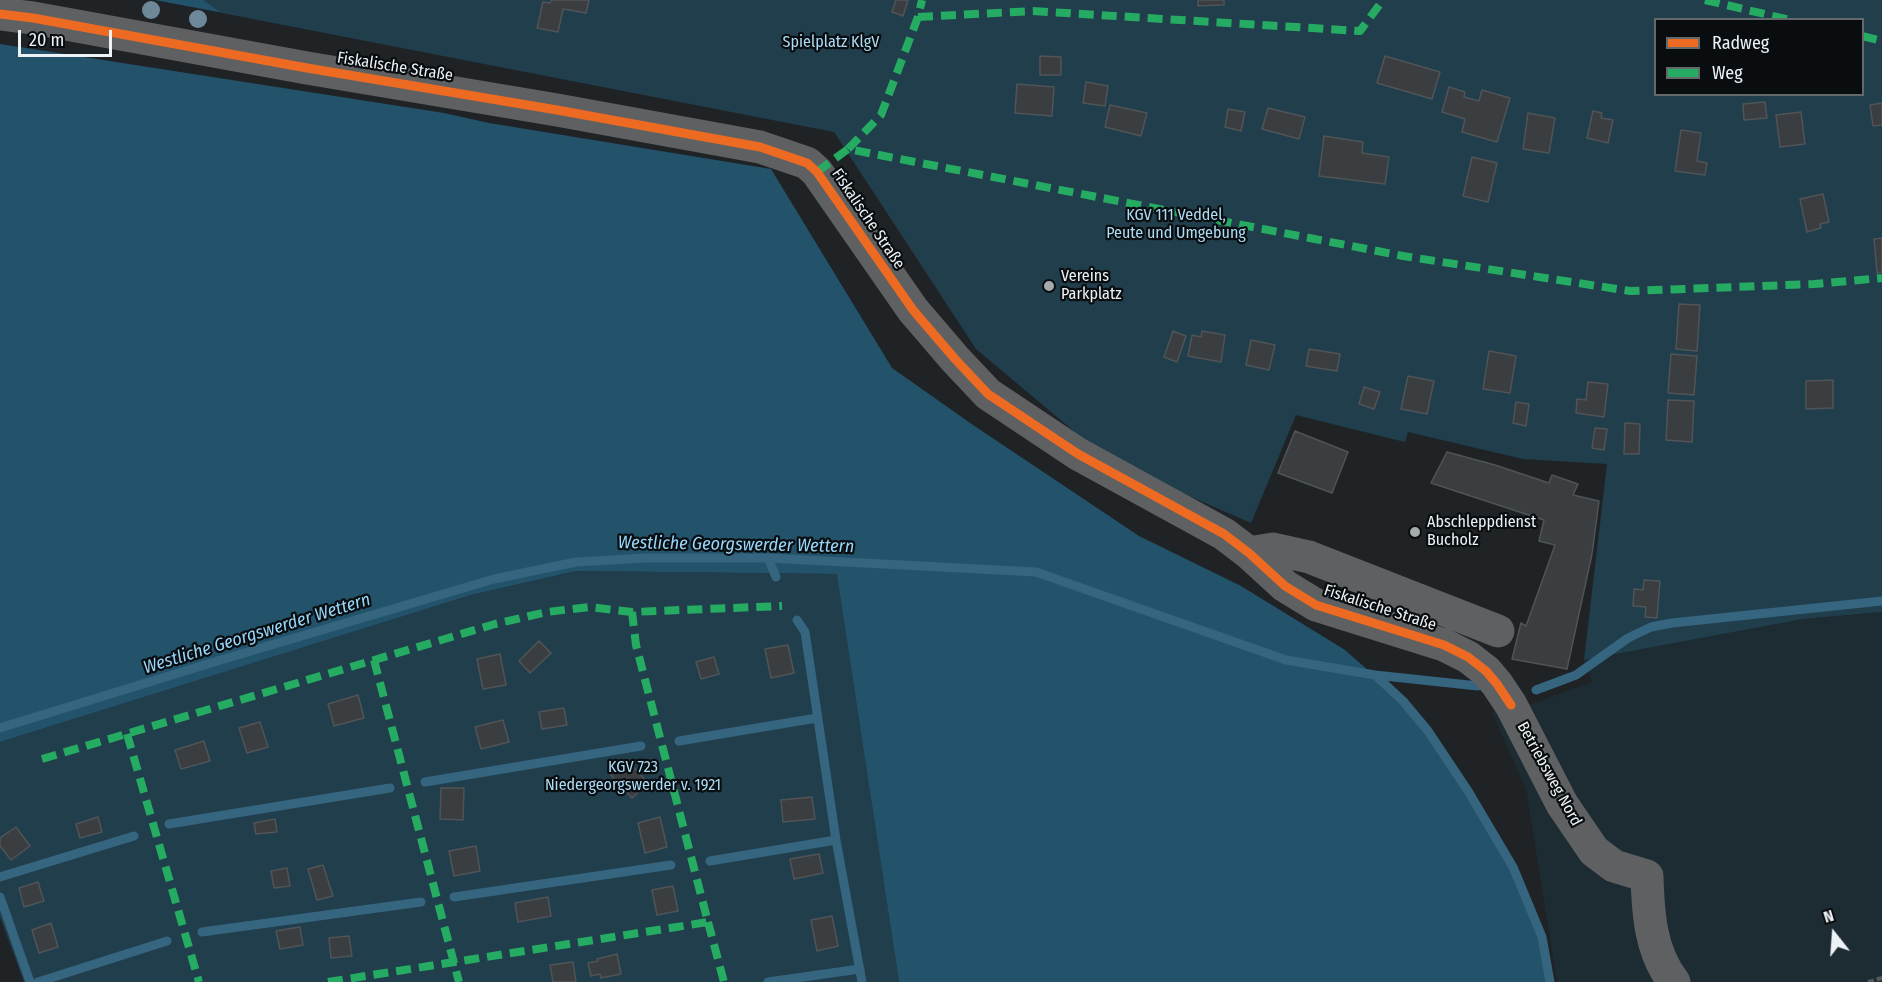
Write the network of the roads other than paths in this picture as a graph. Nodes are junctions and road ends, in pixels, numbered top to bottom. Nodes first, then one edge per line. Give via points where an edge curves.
1 (0, 14) edge
2 (1249, 553) junction
3 (1498, 631) dead end
4 (1511, 705) joint
5 (1674, 982) edge

1 - 2 street, Fiskalische Straße via 760,147 807,163 818,172 912,310 988,394 1078,454 1224,534
2 - 3 street via 1273,549 1309,557
2 - 4 street, Fiskalische Straße via 1285,586 1316,605 1444,645 1468,657 1486,671
4 - 5 street, Betriebsweg Nord via 1562,804 1594,851 1614,866 1647,876 1654,942

